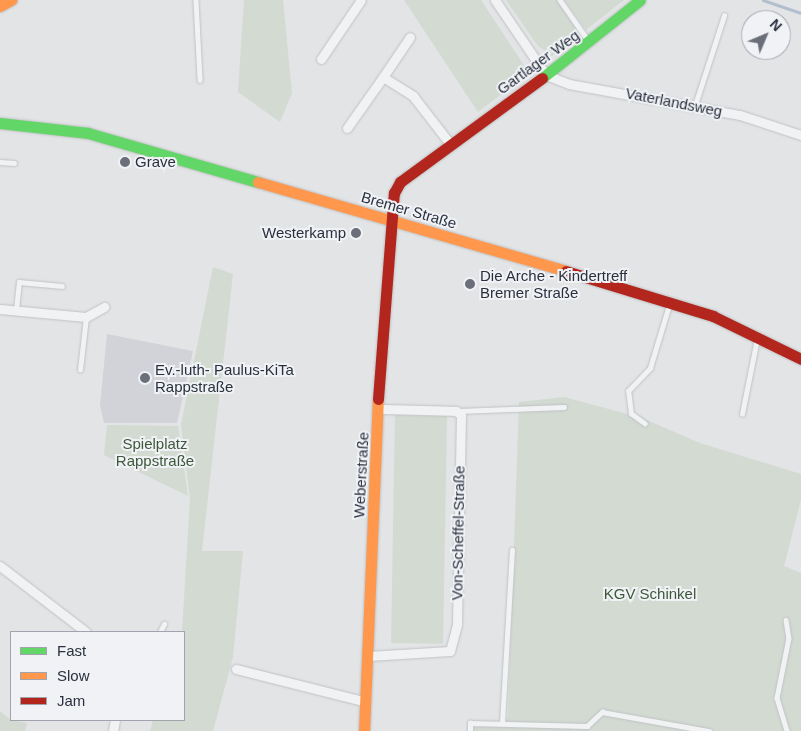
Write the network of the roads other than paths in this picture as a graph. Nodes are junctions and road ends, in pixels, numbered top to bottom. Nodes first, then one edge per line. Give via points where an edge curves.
1 (11, 0) edge
2 (196, 0) edge
3 (361, 0) edge
4 (495, 0) edge
5 (560, 0) edge
6 (640, 0) edge
7 (0, 6) edge
8 (724, 16) dead end
9 (410, 37) dead end
10 (590, 42) junction
11 (321, 59) dead end
12 (546, 75) junction
13 (383, 76) junction
14 (200, 80) dead end
15 (696, 105) junction
16 (0, 123) edge
17 (347, 128) dead end
18 (801, 136) edge
19 (451, 145) junction
20 (0, 162) edge
21 (14, 163) dead end
22 (390, 220) junction
23 (62, 286) dead end
24 (670, 302) junction
25 (104, 307) dead end
26 (0, 309) edge
27 (16, 310) junction
28 (86, 317) junction
29 (758, 338) junction
30 (801, 359) edge
31 (80, 370) dead end
32 (564, 407) dead end
33 (380, 409) junction
34 (456, 411) junction
35 (742, 414) dead end
36 (645, 424) dead end
37 (512, 550) dead end
38 (0, 566) edge
39 (786, 620) dead end
40 (164, 624) dead end
41 (85, 631) edge
42 (160, 631) edge
43 (368, 656) junction
44 (236, 669) dead end
45 (366, 702) junction
46 (502, 723) junction
47 (364, 731) edge
48 (470, 731) edge
49 (710, 731) edge
50 (787, 731) edge

1 - 7 street
2 - 14 lane
3 - 11 street
4 - 12 street
5 - 10 lane
6 - 10 street, Gartlager Weg
8 - 15 lane
9 - 13 street
10 - 12 street, Gartlager Weg
12 - 15 street, Vaterlandsweg via 569,84
12 - 19 street, Gartlager Weg
13 - 17 street
13 - 19 street via 413,96
15 - 18 street, Vaterlandsweg
16 - 22 street, Bremer Straße via 88,134
19 - 22 street, Gartlager Weg via 400,182 394,193
20 - 21 lane
22 - 24 street, Bremer Straße
22 - 33 street, Weberstraße
23 - 27 lane via 19,282
24 - 29 street, Bremer Straße
24 - 36 lane via 650,368 628,391 631,414
25 - 28 street
26 - 27 street
27 - 28 street
28 - 31 lane
29 - 30 street, Bremer Straße
29 - 35 lane
32 - 34 lane
33 - 34 street
33 - 43 street, Weberstraße
34 - 43 street, Von-Scheffel-Straße via 461,415 457,624 450,651
37 - 46 lane
38 - 41 street
39 - 50 lane via 789,638 777,698
40 - 42 lane
43 - 45 street, Weberstraße
44 - 45 street
45 - 47 street, Weberstraße
46 - 48 lane via 470,723
46 - 49 lane via 587,726 602,712

